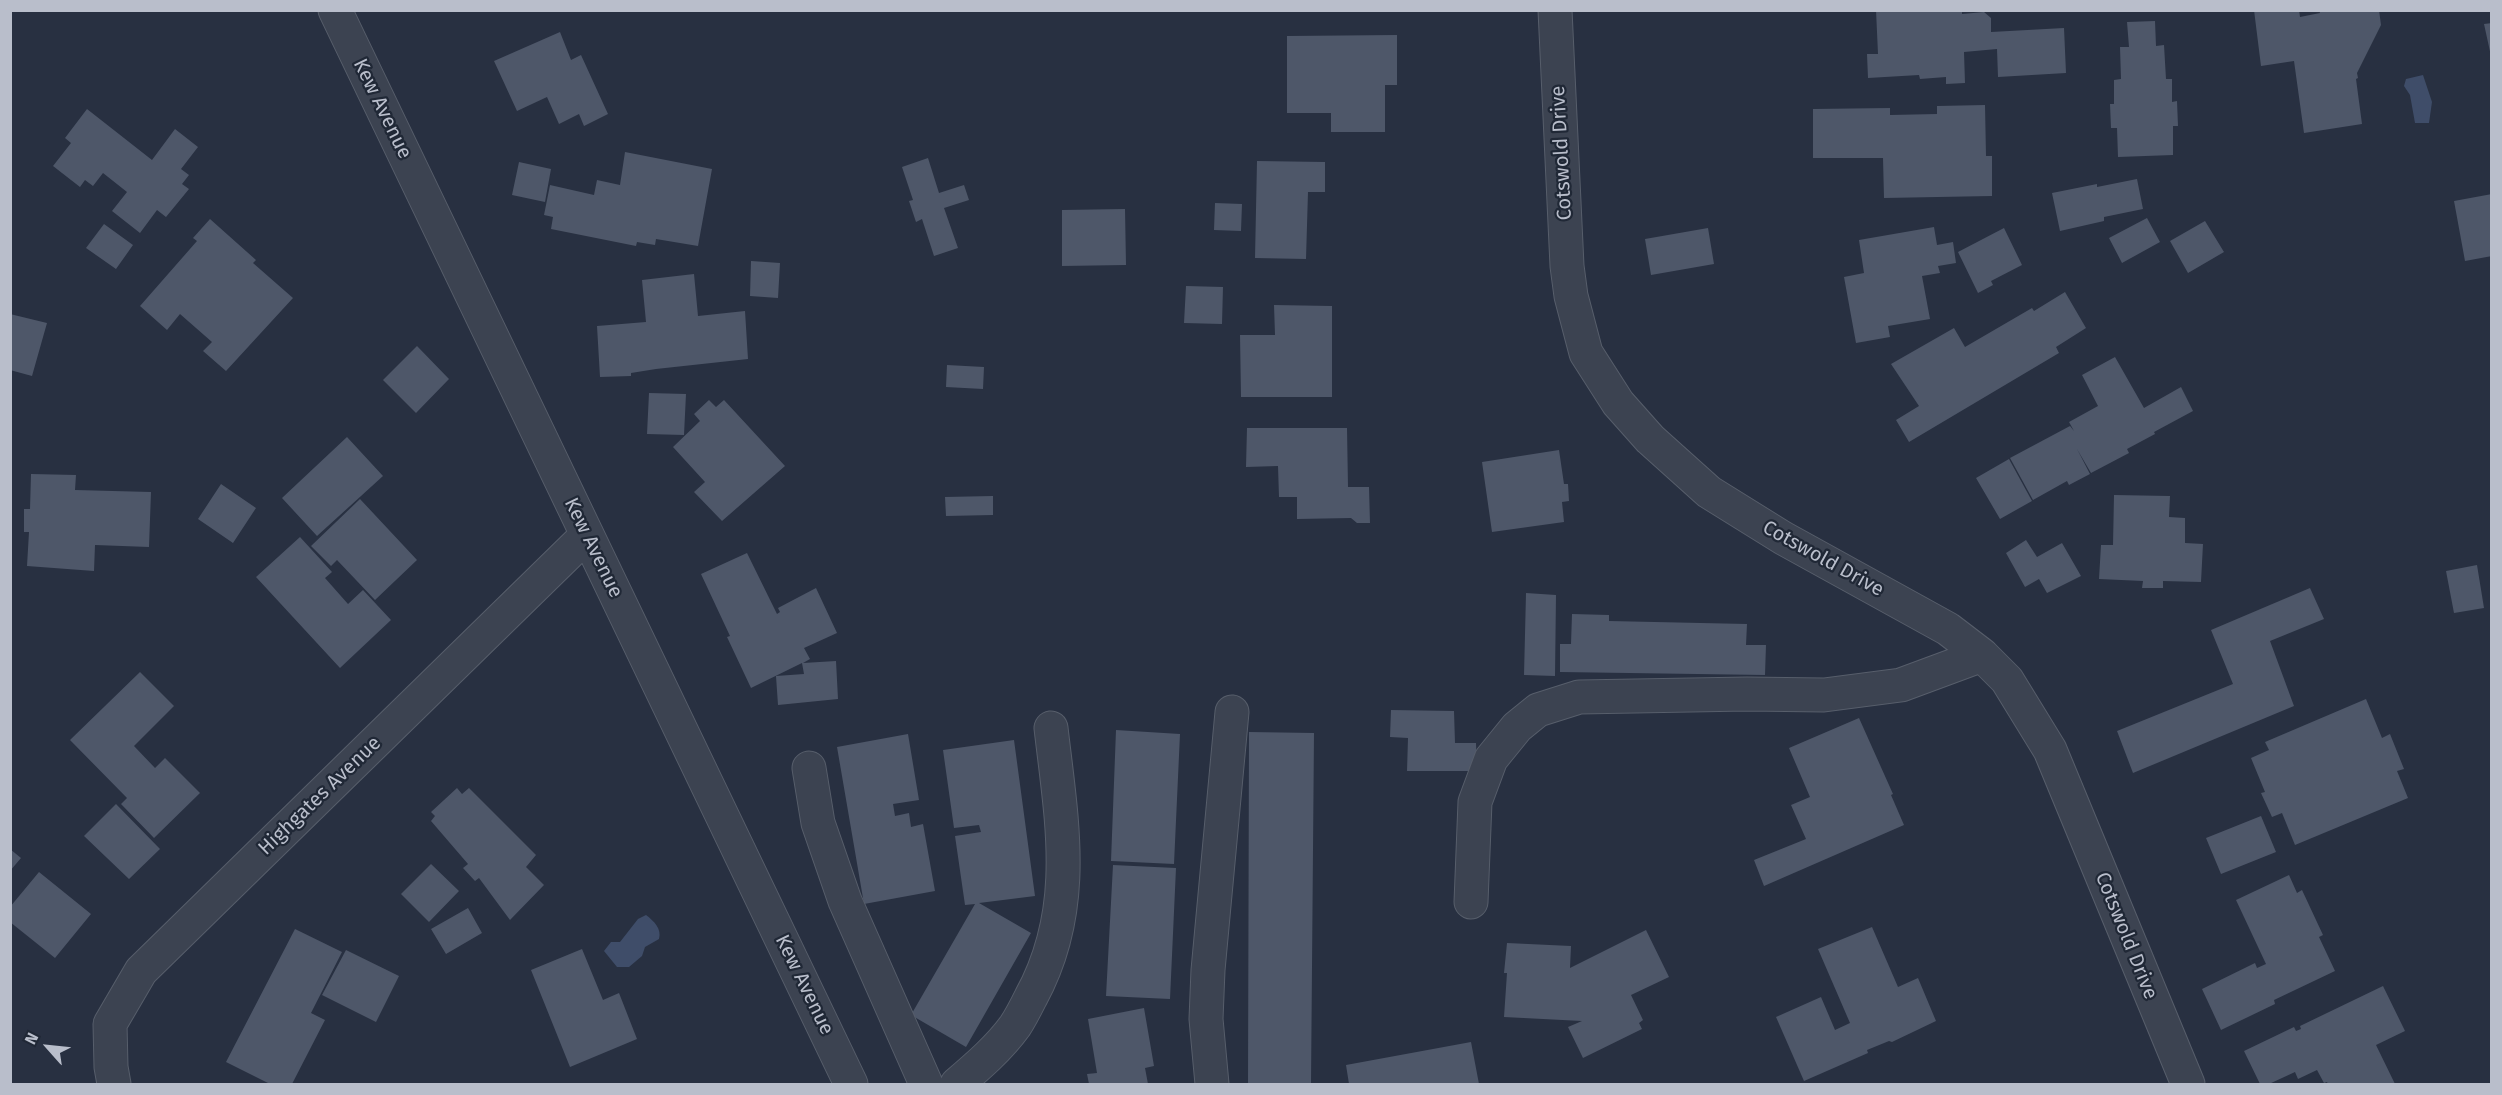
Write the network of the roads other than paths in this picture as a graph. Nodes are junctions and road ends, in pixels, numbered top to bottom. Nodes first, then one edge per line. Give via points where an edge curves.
1 (335, 10) edge
2 (1555, 10) edge
3 (587, 535) junction
4 (1982, 655) junction
5 (1232, 712) dead end
6 (1051, 728) dead end
7 (809, 768) dead end
8 (1471, 902) dead end
9 (114, 1084) edge
10 (851, 1084) edge
11 (926, 1084) edge
12 (957, 1084) edge
13 (1212, 1084) edge
14 (2187, 1084) edge

1 - 3 street, Kew Avenue
2 - 4 street, Cotswold Drive via 1571,296 1586,353 1618,403 1650,439 1708,492 1948,629
3 - 9 street, Highgates Avenue via 141,971 110,1024
3 - 10 street, Kew Avenue
4 - 8 street via 1901,685 1824,695 1579,697 1538,710 1517,727 1491,759 1475,802
4 - 14 street, Cotswold Drive via 2007,680 2050,750
5 - 13 street via 1208,970 1206,1019
6 - 12 street via 1064,842 1064,884 1055,936 1041,978 1016,1024 992,1053
7 - 11 street via 818,823 845,901

